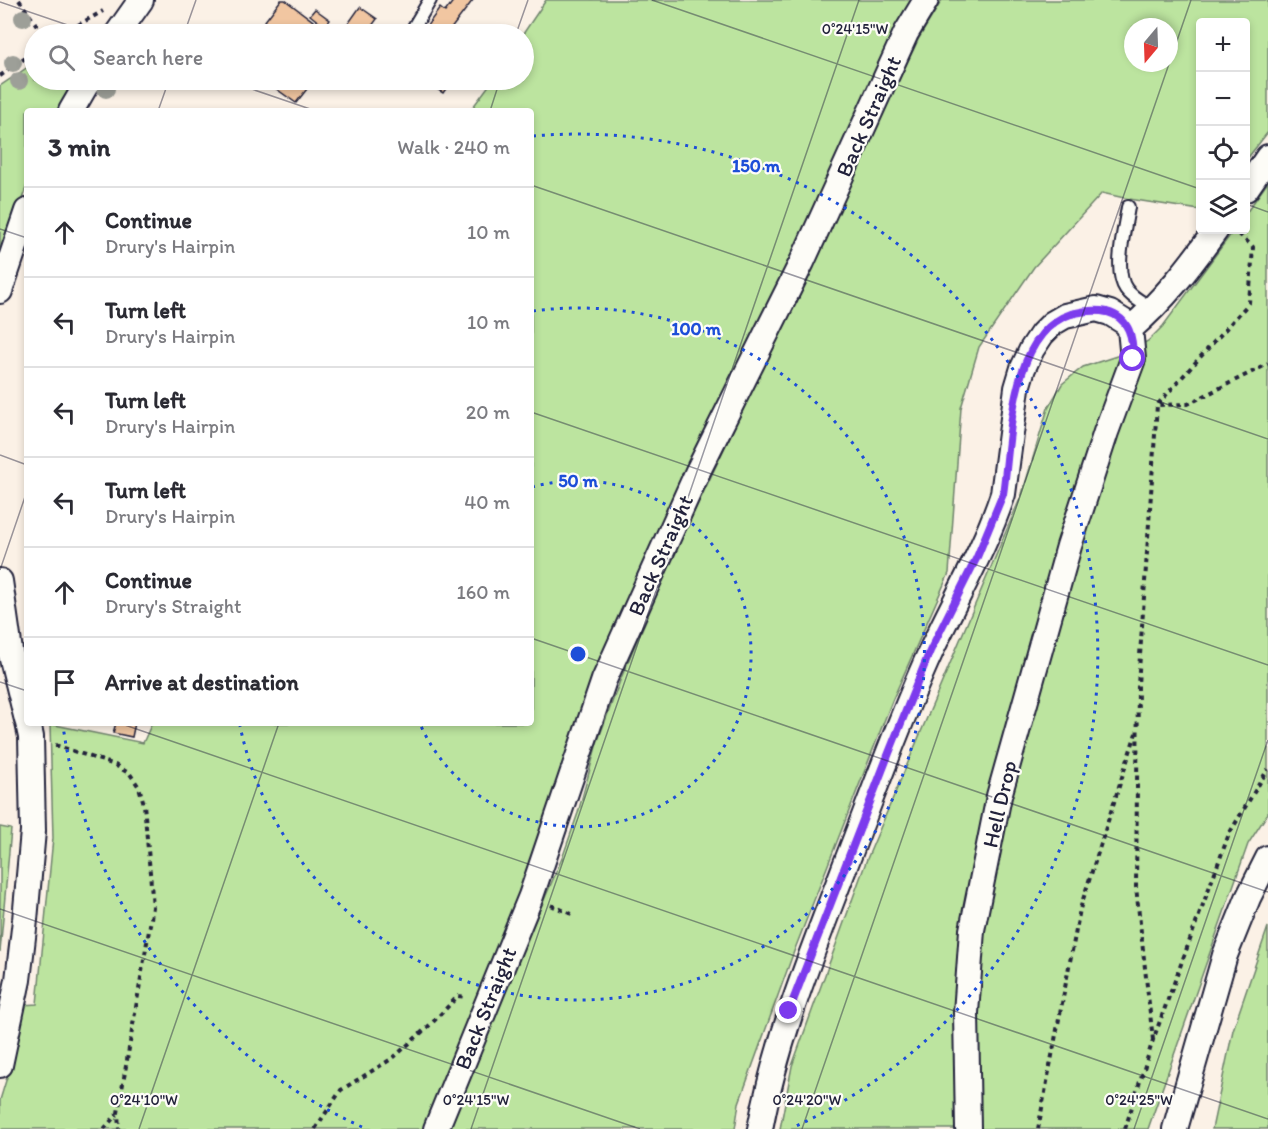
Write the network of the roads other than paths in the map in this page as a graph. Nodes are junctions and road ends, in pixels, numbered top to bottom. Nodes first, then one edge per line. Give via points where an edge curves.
1 (141, 0) edge
2 (430, 0) edge
3 (926, 0) edge
4 (124, 24) edge
5 (416, 24) edge
6 (83, 90) edge
7 (73, 108) edge
8 (1268, 157) edge
9 (1250, 182) edge
10 (1128, 207) dead end
11 (24, 220) edge
12 (1213, 234) edge
13 (0, 291) edge
14 (1152, 309) junction
15 (1130, 329) junction
16 (0, 581) edge
17 (5, 644) edge
18 (24, 710) edge
19 (29, 727) edge
20 (1268, 858) edge
21 (2, 1053) edge
22 (436, 1129) edge
23 (760, 1129) edge
24 (968, 1129) edge
25 (1175, 1129) edge

1 - 4 street
2 - 5 lane
3 - 22 street, Back Straight via 906,33 802,262 698,471 604,680 531,896
6 - 7 street
8 - 9 street
10 - 14 lane via 1120,264 1122,280 1130,294
11 - 13 street
12 - 14 street
14 - 15 street
15 - 23 street via 1110,313 1096,309 1065,316 1042,334 1023,368 1003,494 922,672 794,1001
15 - 24 street, Hell Drop via 1133,359 1069,546 999,796 972,930 966,1013
16 - 17 street
17 - 18 street
19 - 21 street via 33,831 18,980
20 - 25 street via 1225,955

